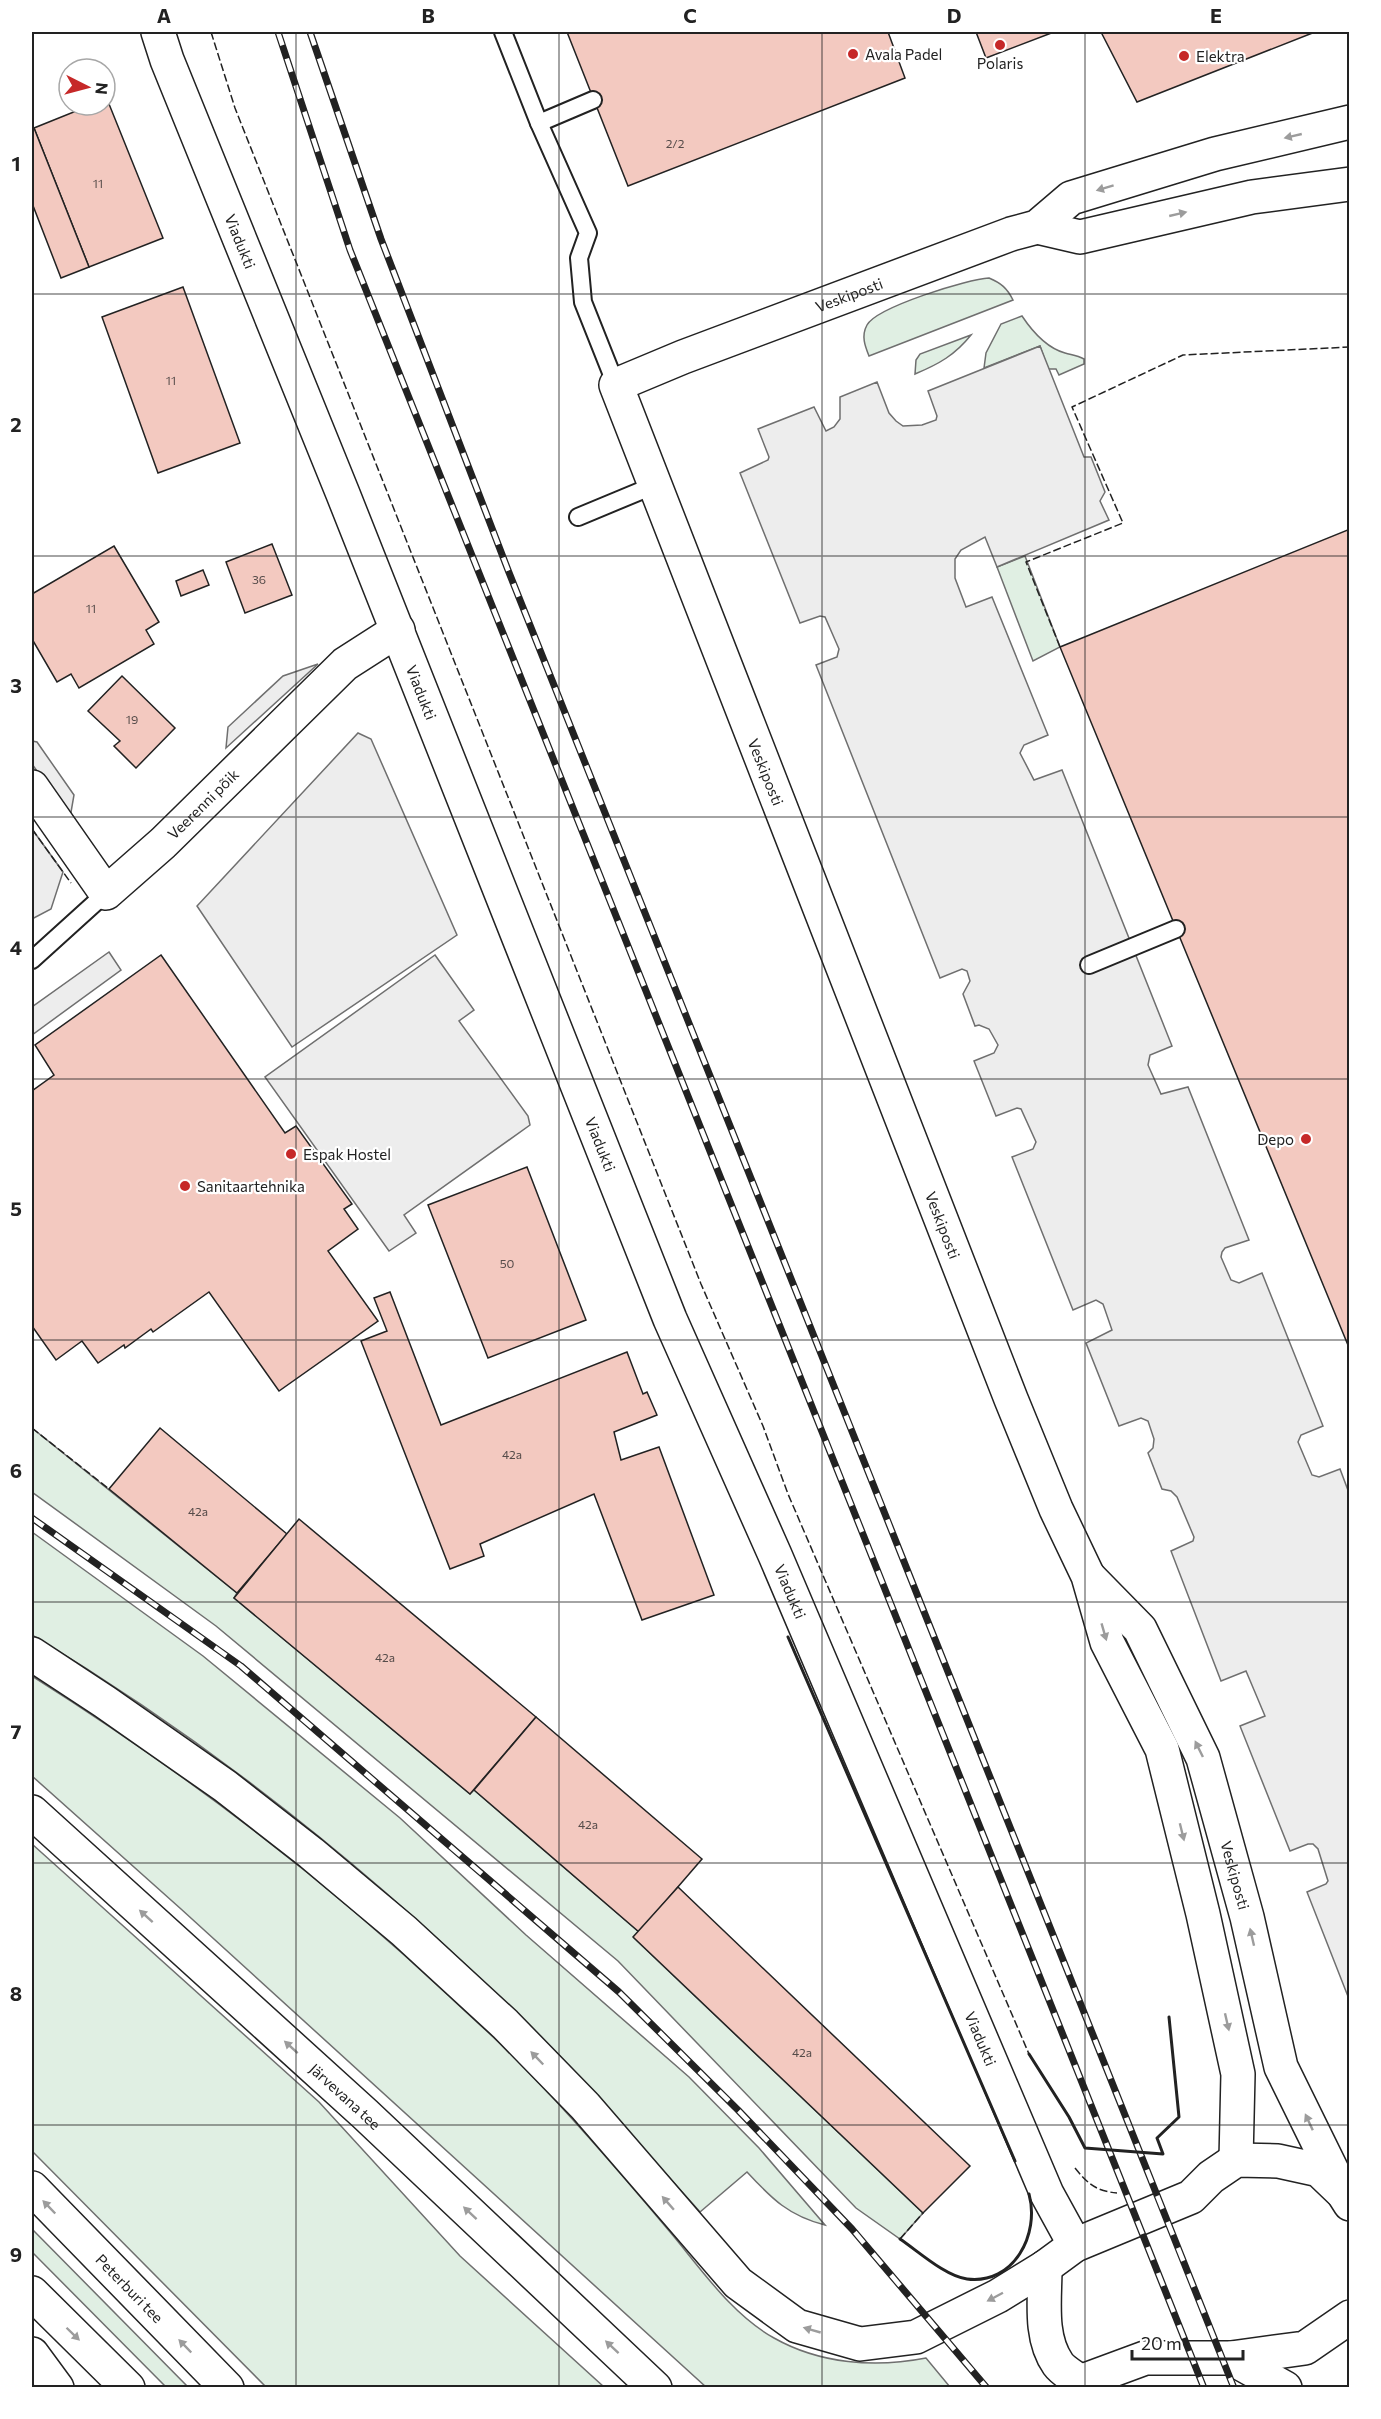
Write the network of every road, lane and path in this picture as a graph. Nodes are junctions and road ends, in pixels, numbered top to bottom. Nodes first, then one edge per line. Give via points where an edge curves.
1 (158, 32) edge
2 (503, 32) edge
3 (593, 100) dead end
4 (1350, 122) edge
5 (539, 123) junction
6 (1350, 184) edge
7 (1037, 227) junction
8 (616, 385) junction
9 (655, 485) junction
10 (578, 517) dead end
11 (398, 630) junction
12 (32, 787) edge
13 (106, 893) junction
14 (1176, 929) dead end
15 (32, 960) edge
16 (1089, 965) dead end
17 (1088, 1576) junction
18 (32, 1654) edge
19 (32, 1812) edge
20 (1236, 2160) junction
21 (32, 2188) edge
22 (1347, 2198) edge
23 (1075, 2245) junction
24 (1045, 2267) junction
25 (32, 2293) edge
26 (1350, 2317) edge
27 (32, 2354) edge
28 (1231, 2358) junction
29 (1078, 2385) edge
30 (57, 2388) edge
31 (128, 2388) edge
32 (227, 2388) edge
33 (655, 2388) edge
34 (1285, 2388) edge

1 - 11 main road, Viadukti
2 - 5 lane
3 - 5 lane
4 -> 7 main road, Veskiposti via 1215,154 1071,198
5 - 8 lane via 588,233 579,258 583,302
7 -> 6 main road, Veskiposti via 1080,237 1252,197
7 - 8 main road, Veskiposti via 694,352
8 - 9 main road, Veskiposti
9 - 10 lane
9 - 17 main road, Veskiposti via 1003,1378
11 - 13 main road, Veerenni põik via 345,664 163,843
11 - 23 main road, Viadukti via 670,1319 775,1555 1047,2194
12 - 13 main road
13 - 15 lane
14 - 16 lane
17 -> 20 main road, Veskiposti via 1107,1642 1162,1749 1238,2074
22 -> 17 main road, Veskiposti via 1281,2067 1247,1917 1203,1758 1140,1629
24 -> 18 main road via 998,2296 916,2337 860,2344 797,2326 738,2283 585,2106 505,2024 404,1931 225,1786
33 -> 19 main road, Järvevana tee via 365,2114
20 - 22 main road via 1278,2161 1319,2170
20 - 23 main road via 1191,2197
32 -> 21 main road, Peterburi tee
23 - 24 main road
24 - 29 main road via 1044,2319 1049,2347 1059,2366
25 -> 31 main road
26 - 28 main road via 1305,2348
27 - 30 main road
28 - 29 main road via 1145,2358
28 - 34 main road

